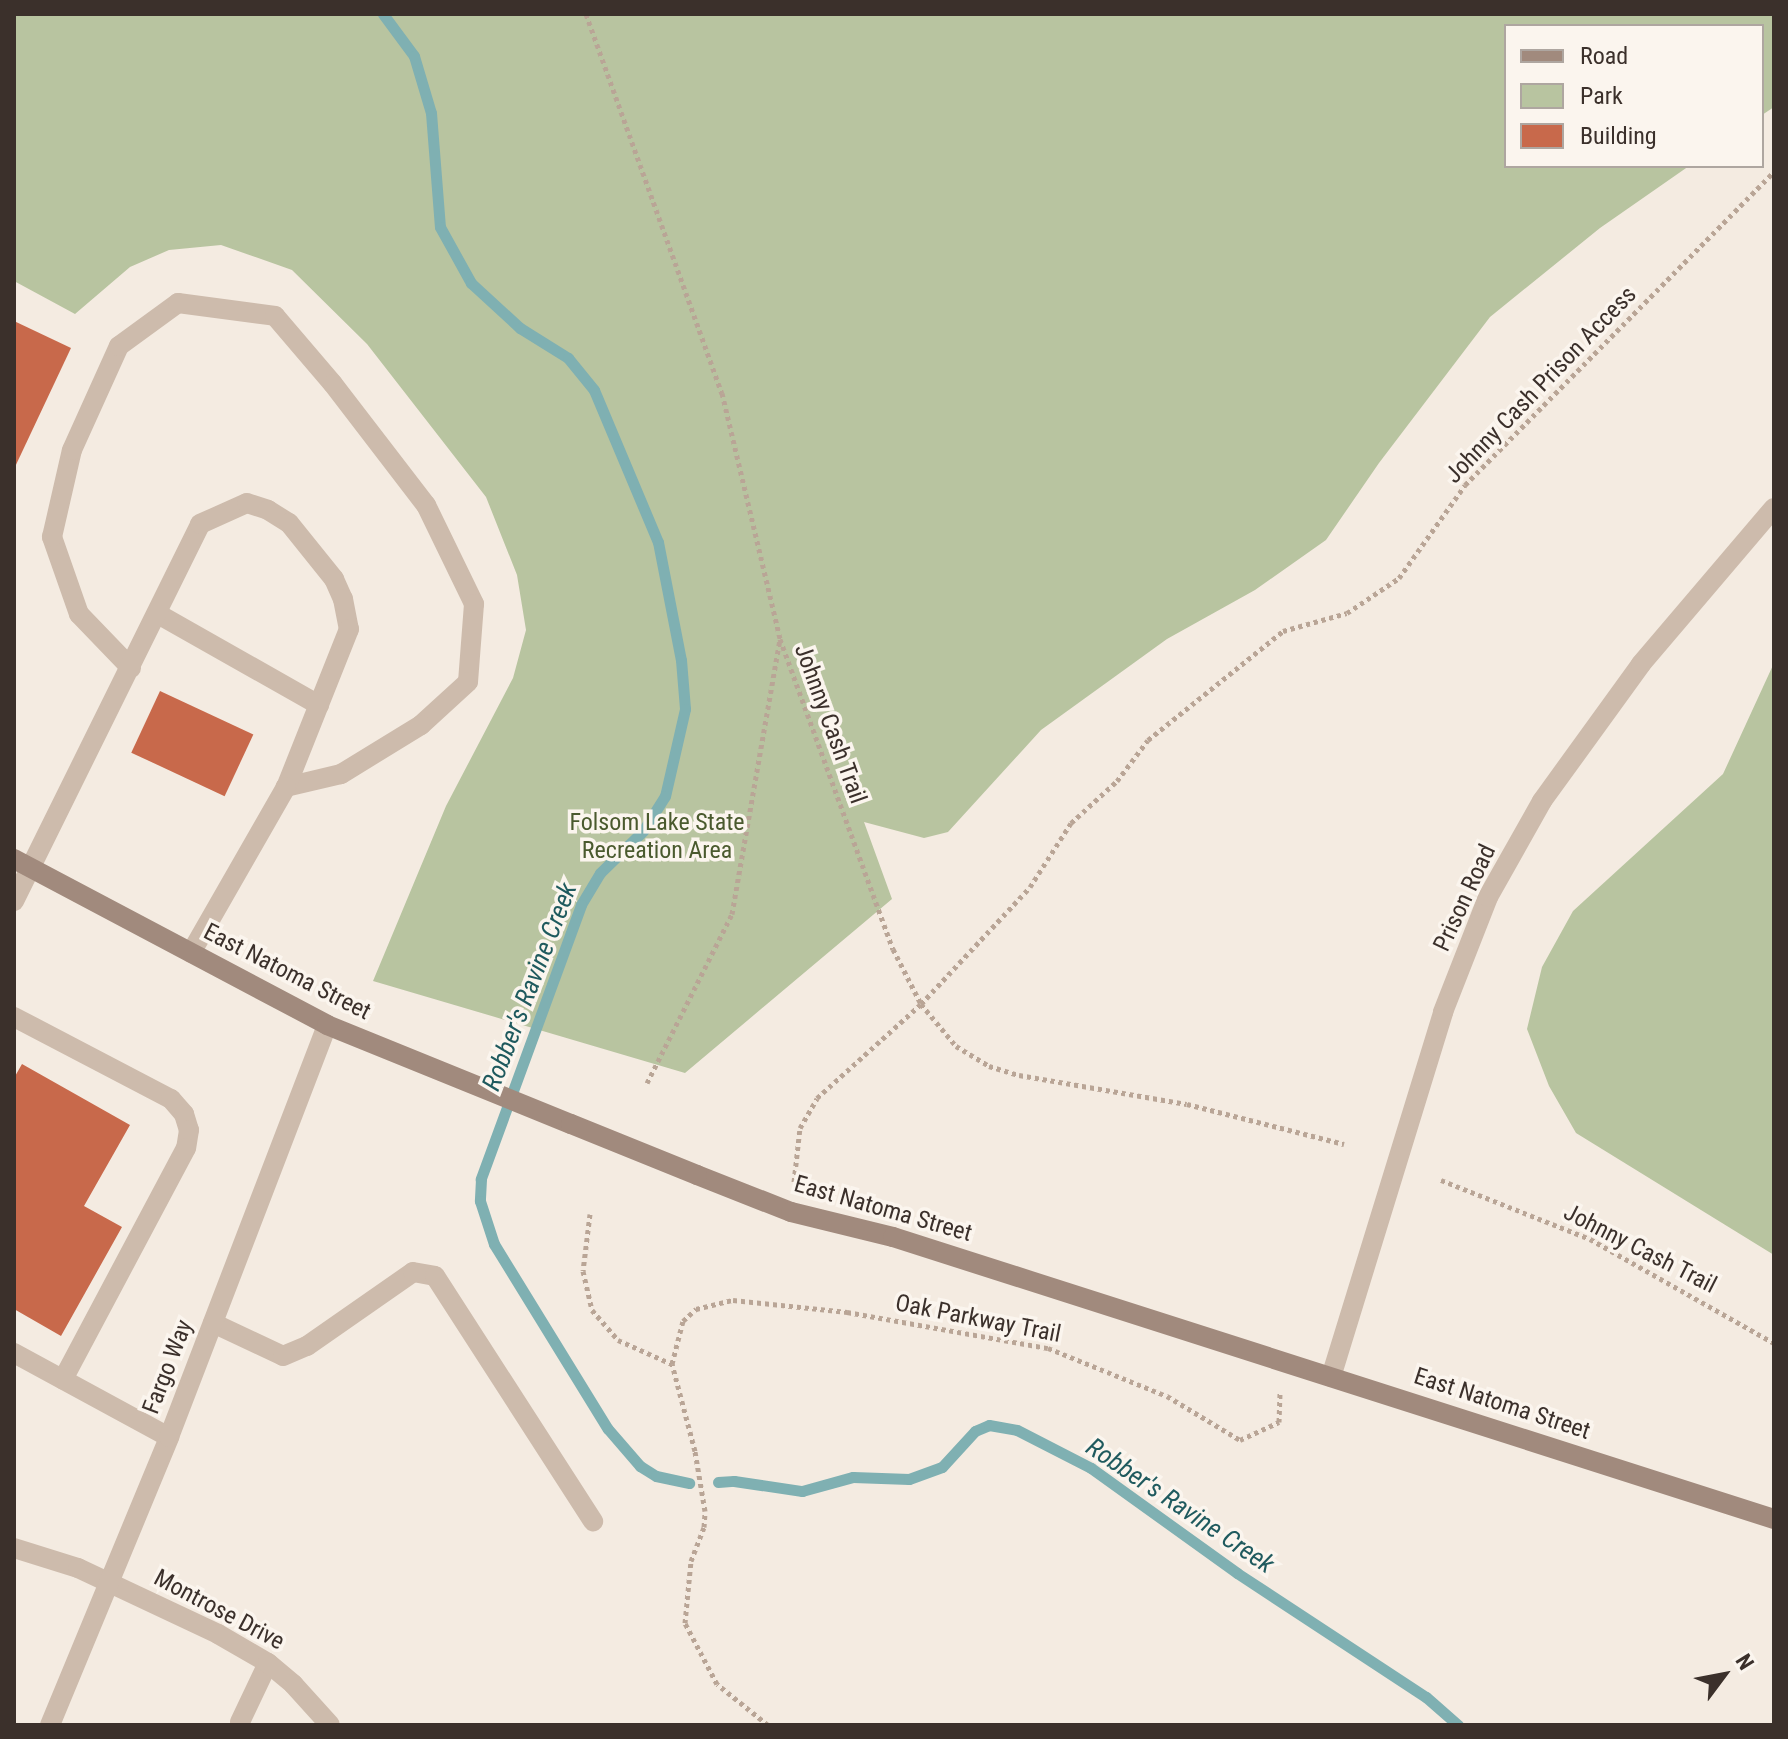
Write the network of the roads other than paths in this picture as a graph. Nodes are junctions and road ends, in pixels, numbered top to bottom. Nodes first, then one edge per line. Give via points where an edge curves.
1 (1774, 508) edge
2 (158, 614) junction
3 (131, 668) junction
4 (319, 705) junction
5 (286, 787) junction
6 (22, 864) edge
7 (14, 901) edge
8 (191, 953) junction
9 (14, 1017) edge
10 (327, 1025) junction
11 (213, 1323) junction
12 (14, 1353) edge
13 (1331, 1377) junction
14 (63, 1379) junction
15 (169, 1437) junction
16 (1774, 1519) edge
17 (593, 1521) dead end
18 (14, 1548) edge
19 (111, 1583) junction
20 (268, 1663) junction
21 (240, 1722) dead end
22 (50, 1725) edge
23 (330, 1725) edge

1 - 13 street, Prison Road via 1641,664 1542,801 1488,897 1443,1012
2 - 3 street
2 - 4 street
2 - 4 street via 200,524 247,503 268,510 289,523 334,579 343,599 349,629
3 - 5 street via 79,614 52,537 72,450 119,346 178,303 275,316 426,505 474,604 468,682 421,725 341,774
3 - 6 street
4 - 5 street
5 - 8 street
6 - 7 street
6 - 8 main road, East Natoma Street
8 - 10 main road, East Natoma Street
9 - 14 street via 171,1099 189,1130 186,1148
10 - 11 street, Fargo Way
10 - 13 main road, East Natoma Street, bridge via 791,1212 893,1237
11 - 15 street, Fargo Way
11 - 17 street via 283,1356 307,1346 413,1272 435,1276
12 - 14 street
13 - 16 main road, East Natoma Street
14 - 15 street
15 - 19 street, Fargo Way
18 - 19 street, Montrose Drive
19 - 20 street, Montrose Drive
19 - 22 street, Fargo Way
20 - 21 street
20 - 23 street, Montrose Drive

